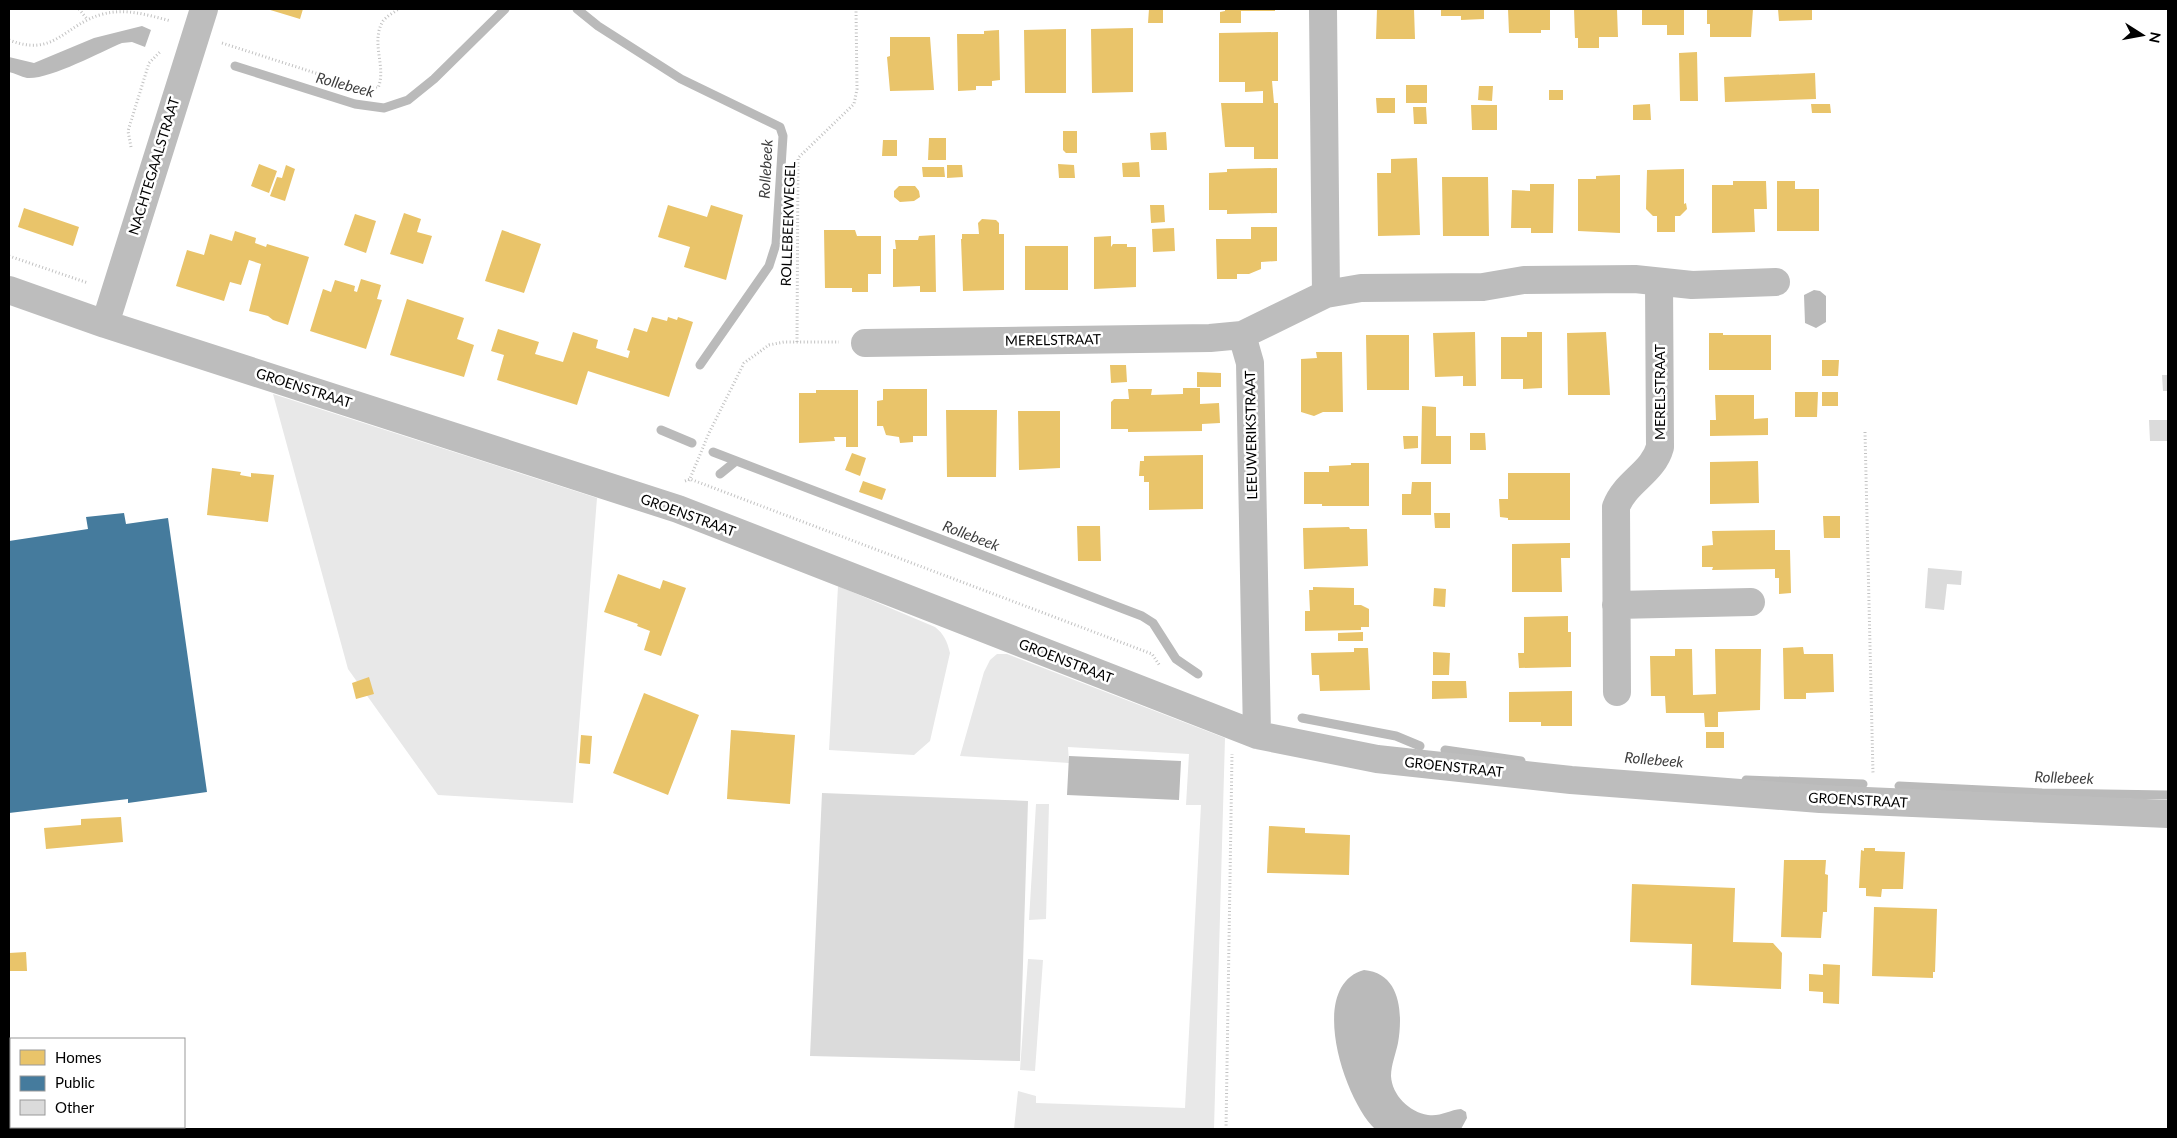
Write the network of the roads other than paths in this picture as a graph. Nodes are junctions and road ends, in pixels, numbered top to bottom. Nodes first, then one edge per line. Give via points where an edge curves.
1 (204, 9) edge
2 (1322, 9) edge
3 (1659, 282) junction
4 (1776, 282) dead end
5 (9, 290) edge
6 (1326, 294) junction
7 (104, 324) junction
8 (1242, 335) junction
9 (865, 343) road end
10 (1751, 602) dead end
11 (1616, 605) junction
12 (1617, 692) dead end
13 (1245, 730) junction
14 (2168, 814) edge

1 - 7 street, NACHTEGAALSTRAAT
2 - 6 street
3 - 4 street via 1692,285
3 - 6 street via 1634,279 1524,280 1483,287 1361,288
3 - 11 street, MERELSTRAAT via 1660,447 1657,459 1629,485 1616,507
5 - 7 street, GROENSTRAAT
6 - 8 street
7 - 13 street, GROENSTRAAT via 678,509
8 - 9 street, MERELSTRAAT
8 - 13 street, LEEUWERIKSTRAAT via 1250,363
10 - 11 street
11 - 12 street, MERELSTRAAT
13 - 14 street, GROENSTRAAT via 1376,759 1561,779 1874,801

